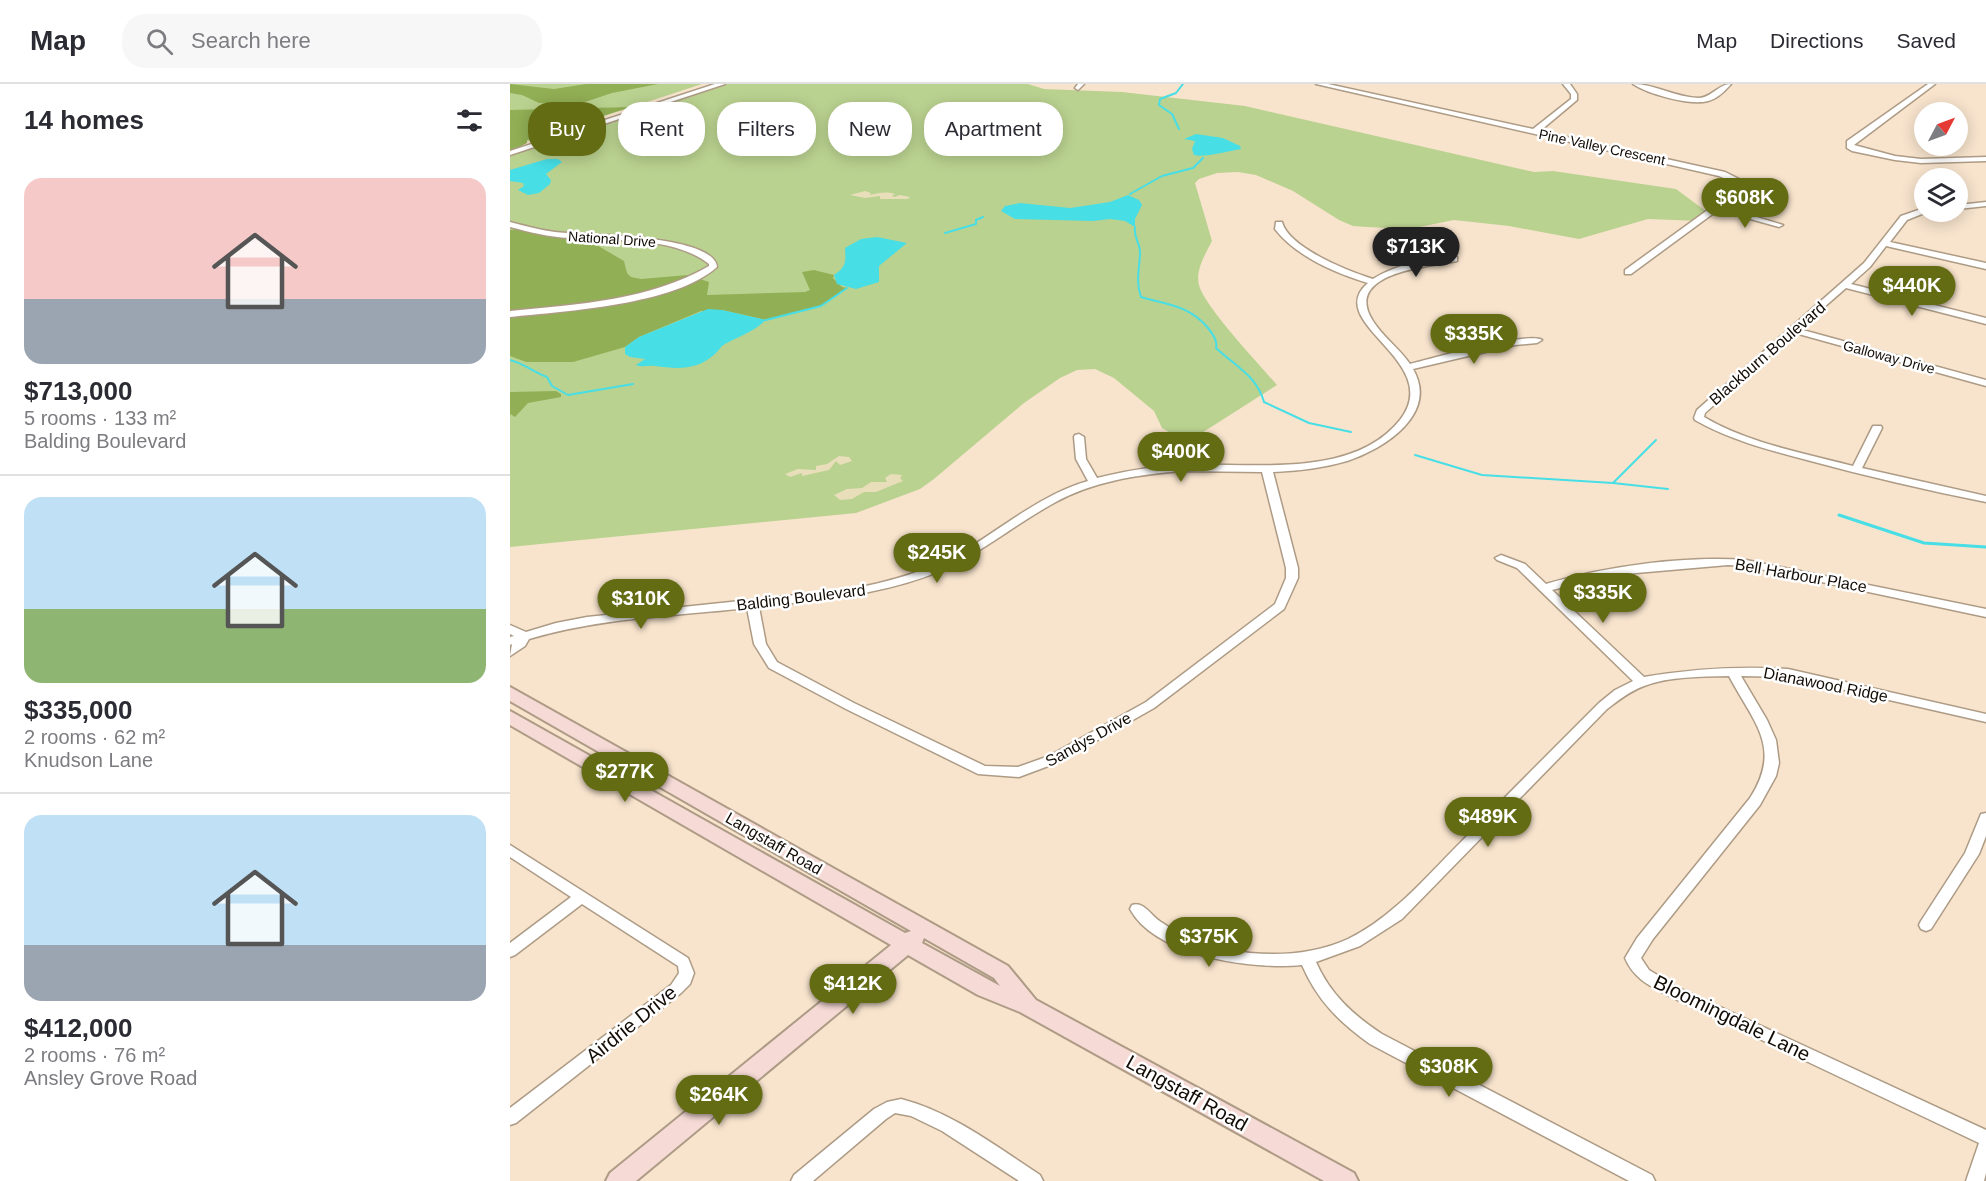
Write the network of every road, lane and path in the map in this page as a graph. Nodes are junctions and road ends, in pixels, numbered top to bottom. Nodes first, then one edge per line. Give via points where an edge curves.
1 (722, 84) edge
2 (1319, 84) edge
3 (1577, 84) edge
4 (1636, 84) edge
5 (1728, 84) edge
6 (1932, 84) edge
7 (1567, 85) edge
8 (1534, 132) junction
9 (510, 153) edge
10 (1986, 159) edge
11 (1986, 204) edge
12 (1968, 206) edge
13 (1718, 208) junction
14 (1914, 214) edge
15 (510, 224) edge
16 (1279, 224) dead end
17 (1779, 225) dead end
18 (1885, 243) junction
19 (1454, 259) dead end
20 (1986, 266) edge
21 (1628, 272) dead end
22 (1372, 281) junction
23 (1846, 285) junction
24 (510, 314) edge
25 (1986, 321) edge
26 (1794, 330) junction
27 (1537, 340) dead end
28 (1408, 367) junction
29 (1986, 383) edge
30 (1876, 428) dead end
31 (1079, 437) dead end
32 (1267, 469) junction
33 (1856, 469) junction
34 (1094, 482) junction
35 (1986, 499) edge
36 (1501, 558) dead end
37 (1545, 588) junction
38 (753, 604) junction
39 (1986, 613) edge
40 (510, 628) edge
41 (524, 636) junction
42 (510, 641) edge
43 (510, 652) edge
44 (1733, 672) junction
45 (1641, 682) junction
46 (510, 693) edge
47 (510, 717) edge
48 (1986, 718) edge
49 (1986, 818) edge
50 (510, 850) edge
51 (582, 896) junction
52 (1137, 909) dead end
53 (1926, 925) dead end
54 (925, 929) junction
55 (906, 944) junction
56 (510, 951) edge
57 (1307, 958) junction
58 (1028, 1006) junction
59 (510, 1118) edge
60 (1986, 1138) edge
61 (1986, 1145) edge
62 (618, 1181) edge
63 (800, 1181) edge
64 (1034, 1181) edge
65 (1346, 1181) edge
66 (1646, 1181) edge
67 (1975, 1181) edge

1 - 9 street
2 - 8 street, Pine Valley Crescent
3 - 7 street
4 - 5 street via 1700,100 1710,98
6 - 10 street via 1850,146 1906,160
7 - 8 street via 1574,100
8 - 13 street, Pine Valley Crescent via 1737,180 1742,189
11 - 12 street
13 - 17 street
13 - 21 street, Pine Valley Crescent
14 - 18 street, Blackburn Boulevard via 1904,218
15 - 24 street, National Drive via 551,234 658,242 693,252 713,263 713,267 654,294
16 - 22 street via 1285,239 1349,274
18 - 20 street
18 - 23 street, Blackburn Boulevard
19 - 22 street via 1408,266
22 - 28 street, Balding Boulevard via 1362,302 1365,315
23 - 25 street
23 - 26 street, Blackburn Boulevard
26 - 29 street, Galloway Drive
26 - 33 street, Blackburn Boulevard via 1700,412 1699,418 1738,437
27 - 28 street
28 - 32 street, Balding Boulevard via 1415,386 1414,405 1390,435 1340,460 1316,466
30 - 33 street
31 - 34 street via 1082,459
32 - 34 street, Balding Boulevard via 1183,468
32 - 38 street, Sandys Drive via 1292,568 1292,578 1280,606 1150,705 1054,759 1019,772 983,771 774,665 759,642
33 - 35 street, Blackburn Boulevard
34 - 38 street, Balding Boulevard via 1054,499 975,549 915,577 855,592
36 - 37 street via 1521,566
37 - 39 street, Bell Harbour Place via 1616,570 1746,563
37 - 45 street
38 - 41 street, Balding Boulevard via 586,621
40 - 41 street
41 - 42 street, Balding Boulevard
41 - 43 street
44 - 45 street, Dianawood Ridge via 1686,674
44 - 48 street, Dianawood Ridge via 1788,674
44 - 60 street, Bloomingdale Lane via 1767,734 1772,750 1770,772 1748,811 1646,935 1633,958 1635,966 1674,992
45 - 57 street, Dianawood Ridge via 1602,706 1397,915 1376,932
46 - 54 main road, Langstaff Road
47 - 55 main road, Langstaff Road
49 - 53 street via 1972,854
50 - 51 street, Airdrie Drive
51 - 56 street
51 - 59 street, Airdrie Drive via 683,962 687,967 686,979
52 - 57 street, Dianawood Ridge via 1153,925 1212,952 1242,958
54 - 55 main road
54 - 58 main road, Langstaff Road via 1001,972
55 - 58 main road, Langstaff Road via 985,989
55 - 62 main road
57 - 66 street via 1320,990 1355,1025 1376,1039
58 - 65 main road, Langstaff Road
61 - 67 street
63 - 64 street via 880,1114 899,1106 927,1115

